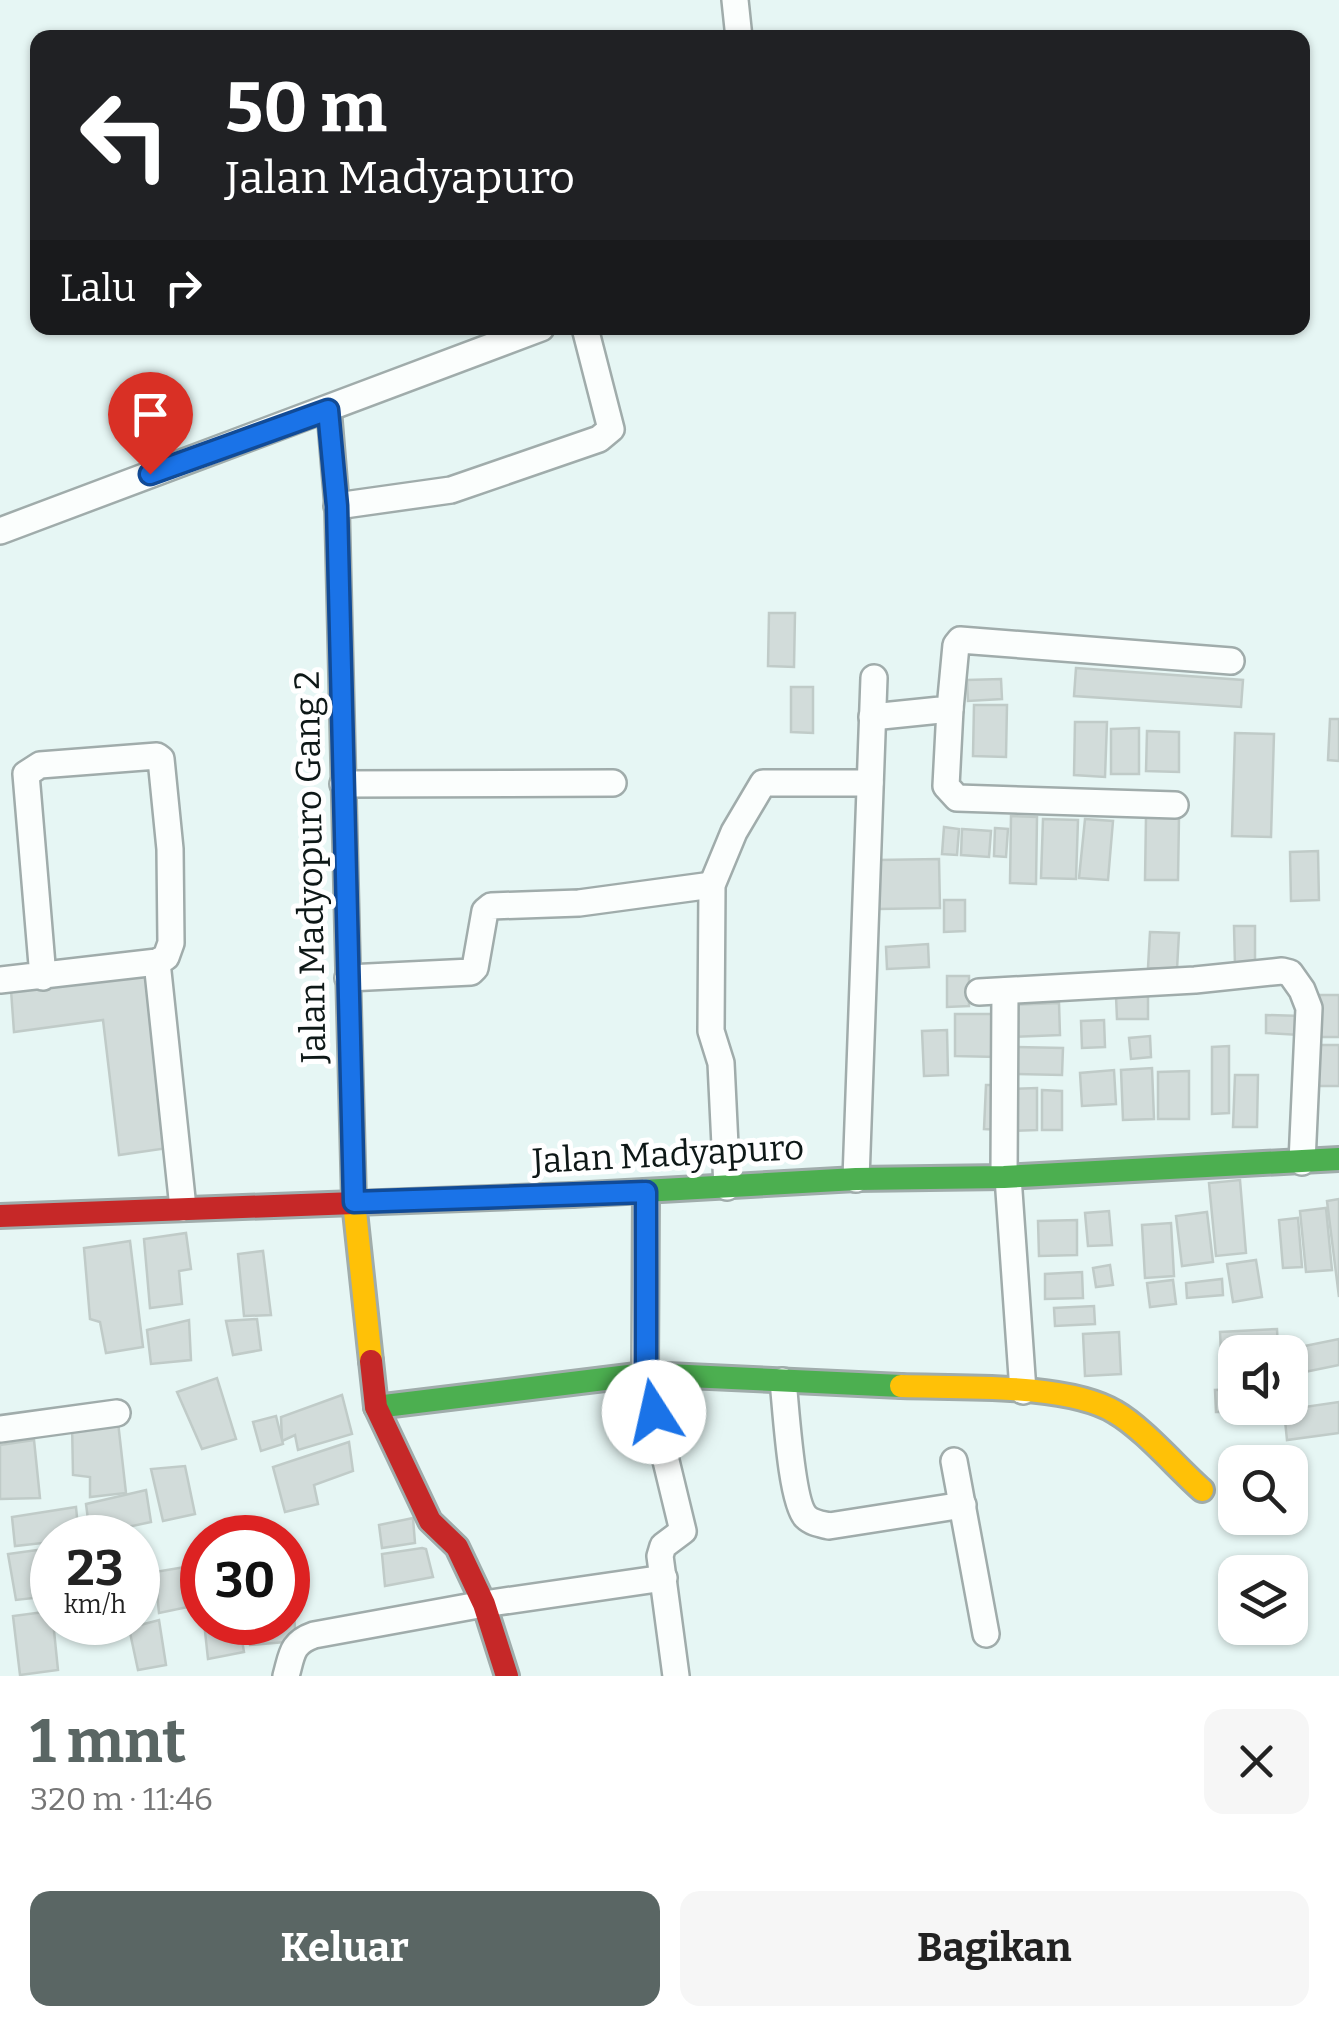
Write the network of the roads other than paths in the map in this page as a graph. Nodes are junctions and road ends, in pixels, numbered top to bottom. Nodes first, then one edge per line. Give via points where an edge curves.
1 (735, 0) edge
2 (738, 30) edge
3 (523, 335) edge
4 (586, 335) edge
5 (328, 410) junction
6 (337, 506) junction
7 (0, 530) edge
8 (1231, 661) dead end
9 (874, 678) dead end
10 (950, 709) junction
11 (872, 717) junction
12 (613, 783) dead end
13 (870, 783) junction
14 (342, 784) junction
15 (1174, 805) dead end
16 (712, 885) junction
17 (157, 962) junction
18 (43, 977) junction
19 (348, 978) junction
20 (0, 980) edge
21 (1339, 1159) edge
22 (1302, 1162) junction
23 (1006, 1177) junction
24 (856, 1179) junction
25 (727, 1187) junction
26 (646, 1192) junction
27 (354, 1202) junction
28 (183, 1208) junction
29 (0, 1216) edge
30 (646, 1374) junction
31 (783, 1381) junction
32 (1023, 1391) junction
33 (376, 1407) junction
34 (117, 1413) dead end
35 (0, 1429) edge
36 (954, 1461) dead end
37 (1202, 1490) dead end
38 (963, 1504) junction
39 (664, 1578) junction
40 (484, 1604) junction
41 (986, 1634) dead end
42 (286, 1676) edge
43 (507, 1676) edge
44 (676, 1676) edge

1 - 2 street
3 - 5 street
4 - 6 street via 611,429 599,439 451,490
5 - 6 street, Jalan Madyopuro Gang 2
5 - 7 street
6 - 14 street, Jalan Madyopuro Gang 2
8 - 10 street via 960,640
9 - 11 street
10 - 11 street
10 - 15 street via 946,786 957,798
11 - 13 street
12 - 14 street
13 - 16 street via 763,784
13 - 24 street
14 - 19 street, Jalan Madyopuro Gang 2
16 - 19 street via 580,903 490,906 471,972
16 - 25 street via 712,1032 722,1064
17 - 18 street
17 - 18 street via 171,942 161,759 40,765 26,774
17 - 28 street
18 - 20 street
19 - 27 street, Jalan Madyopuro Gang 2
21 - 22 street, Jalan Madyapuro
22 - 23 street, Jalan Madyapuro
22 - 23 street via 1308,1008 1302,990 1282,971 992,992
23 - 24 street, Jalan Madyapuro
23 - 32 street
24 - 25 street, Jalan Madyapuro
25 - 26 street, Jalan Madyapuro
26 - 27 street, Jalan Madyapuro
26 - 30 street
27 - 28 street, Jalan Madyapuro
27 - 33 street, Jalan Madyopuro Gang 2
28 - 29 street, Jalan Madyapuro
30 - 31 street
30 - 33 street
30 - 39 street via 683,1531 663,1546
31 - 32 street
31 - 38 street via 793,1476 809,1520 828,1526
32 - 37 street via 1090,1400 1118,1413
33 - 40 street, Jalan Madyopuro Gang 2 via 417,1498 457,1547
34 - 35 street
36 - 38 street
38 - 41 street
39 - 40 street
39 - 44 street
40 - 42 street via 314,1634 293,1647
40 - 43 street, Jalan Madyopuro Gang 2

